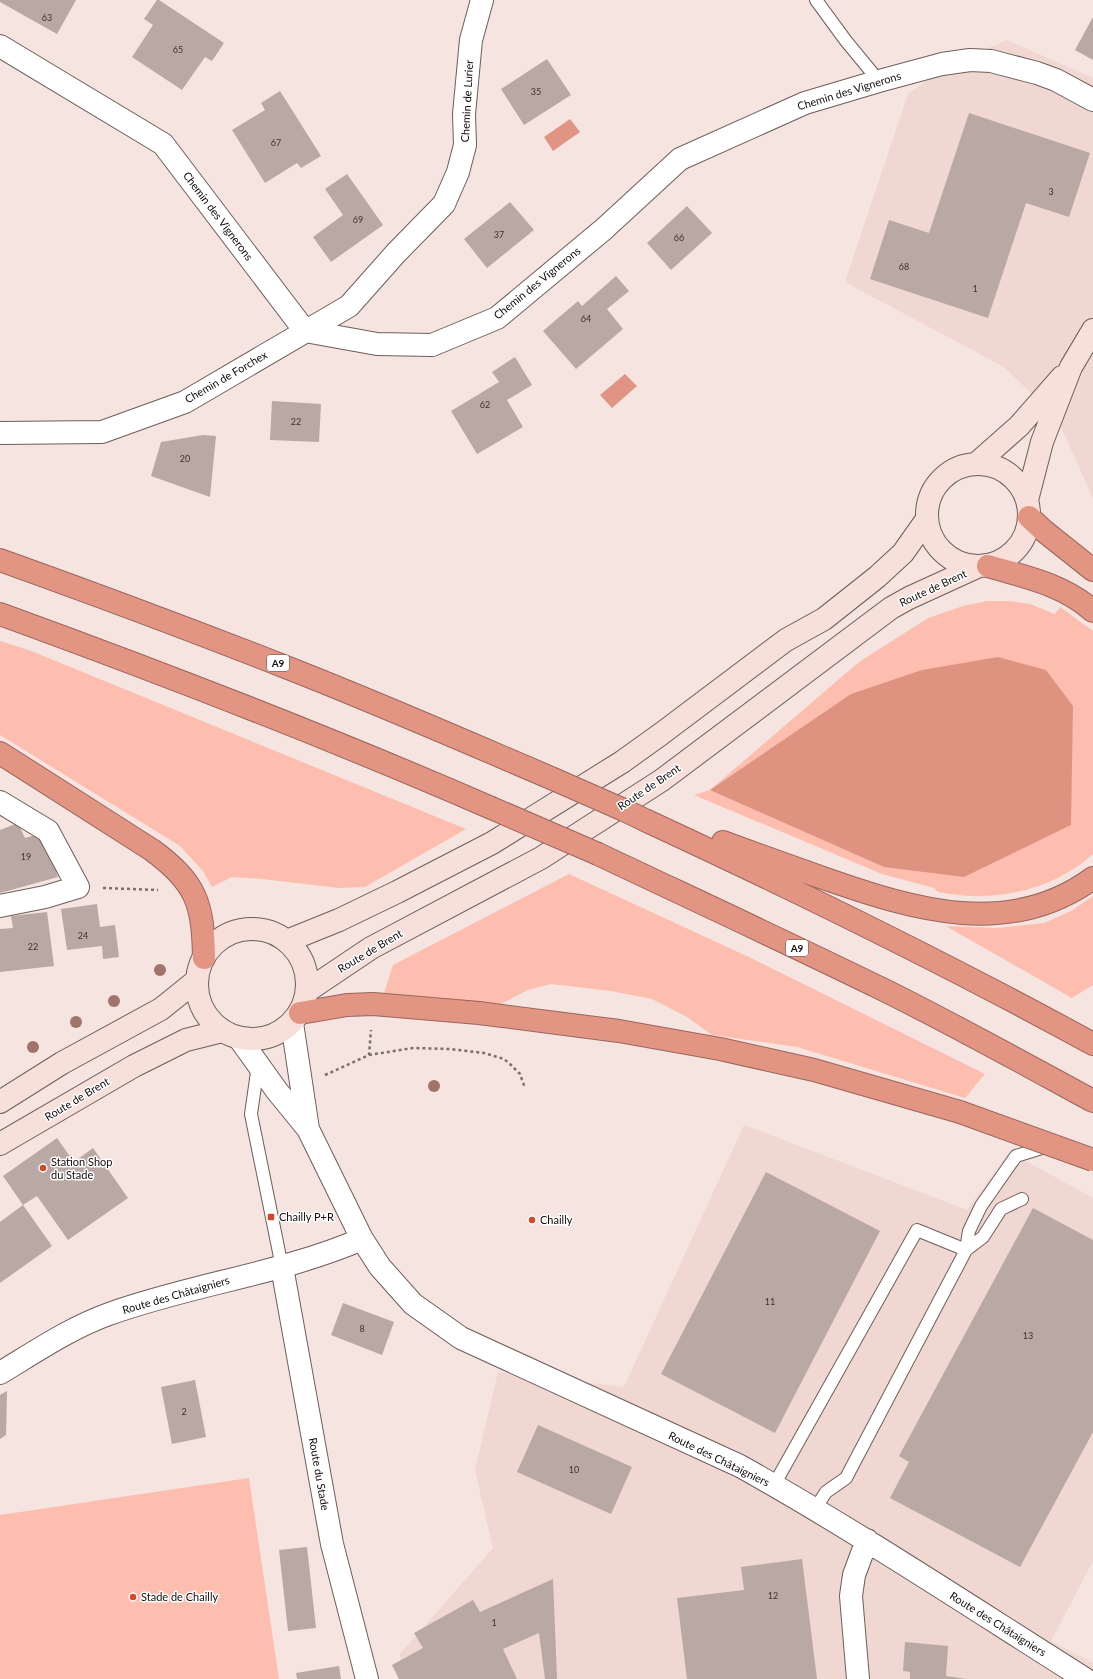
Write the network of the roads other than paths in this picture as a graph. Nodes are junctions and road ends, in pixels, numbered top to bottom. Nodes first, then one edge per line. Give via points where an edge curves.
1 (482, 0) edge
2 (816, 0) edge
3 (0, 46) edge
4 (879, 81) junction
5 (1093, 100) edge
6 (349, 306) joint
7 (305, 330) junction
8 (1093, 330) edge
9 (1071, 367) junction
10 (0, 433) edge
11 (976, 464) junction
12 (1028, 508) junction
13 (927, 519) junction
14 (0, 560) edge
15 (983, 566) junction
16 (1093, 570) edge
17 (1093, 611) edge
18 (0, 614) edge
19 (0, 753) edge
20 (0, 802) edge
21 (650, 820) junction
22 (1093, 878) edge
23 (0, 906) edge
24 (287, 942) junction
25 (204, 958) junction
26 (197, 980) junction
27 (308, 991) junction
28 (296, 1018) junction
29 (231, 1034) junction
30 (1093, 1044) edge
31 (258, 1065) junction
32 (1093, 1101) edge
33 (0, 1102) edge
34 (308, 1129) junction
35 (0, 1144) edge
36 (1093, 1150) edge
37 (1093, 1160) edge
38 (1022, 1199) dead end
39 (362, 1239) junction
40 (966, 1250) junction
41 (282, 1267) junction
42 (0, 1373) edge
43 (774, 1485) junction
44 (815, 1509) junction
45 (867, 1540) junction
46 (367, 1679) edge
47 (858, 1679) edge
48 (1085, 1679) edge

1 - 6 street, Chemin de Lurier via 471,40 464,114 465,145 458,172 444,204
2 - 4 lane
3 - 7 street, Chemin des Vignerons via 163,144
4 - 5 street, Chemin des Vignerons via 942,64 970,60 991,61 1056,80
4 - 7 street, Chemin des Vignerons via 805,103 680,159 604,229 497,318 432,345 377,344
6 - 7 street, Chemin de Forchex
7 - 10 street, Chemin de Forchex via 185,402 102,432
8 - 9 main road
9 - 11 main road via 1019,426
9 - 12 main road via 1042,442
11 - 12 main road via 987,465 1007,473 1022,489
11 - 13 main road via 956,469 940,481 930,499
12 - 15 main road via 1025,536 1013,553
12 - 16 highway via 1044,532
13 - 15 main road via 932,538 943,553 960,563
13 - 24 main road via 903,553 877,577 824,619 786,640 622,762 492,843 378,901
14 - 21 highway, A9, bridge via 283,666
15 - 17 highway via 1059,588
15 - 27 main road, Route de Brent via 891,608 662,780 541,858 371,948
18 - 32 highway, A9, bridge via 375,757 598,854 876,986
19 - 25 highway via 160,856 188,882 200,908
20 - 23 street via 48,831 78,887
21 - 22 highway via 856,889 931,910 986,915 1017,911 1048,904
21 - 30 highway, A9 via 897,941
24 - 25 main road via 275,934 249,929 223,938
24 - 27 main road via 297,951 304,964
25 - 26 main road
26 - 29 main road via 198,995 203,1009 211,1021
26 - 33 main road via 161,1008 62,1063
27 - 28 main road
28 - 29 main road via 281,1032 268,1037 254,1040
28 - 34 street, Route des Châtaigniers
28 - 37 highway, bridge via 347,1005 373,1004 479,1013 619,1031 720,1049 814,1070 960,1112
29 - 31 street, Route des Châtaigniers
29 - 35 main road, Route de Brent via 186,1040 134,1066
31 - 34 street, Route des Châtaigniers
31 - 41 lane via 251,1114
34 - 39 street, Route des Châtaigniers
36 - 40 lane via 1063,1141 1016,1156 981,1206 969,1230
38 - 40 lane via 1001,1209 983,1237
39 - 41 street, Route des Châtaigniers
39 - 43 street, Route des Châtaigniers via 380,1267 413,1304 462,1338 740,1466
40 - 43 lane via 917,1230
40 - 44 lane via 846,1478 826,1492
41 - 42 street, Route des Châtaigniers via 210,1284 109,1314 52,1342
41 - 46 street, Route du Stade via 332,1544
43 - 44 street, Route des Châtaigniers
44 - 45 street, Route des Châtaigniers
45 - 47 street via 851,1591
45 - 48 street, Route des Châtaigniers

